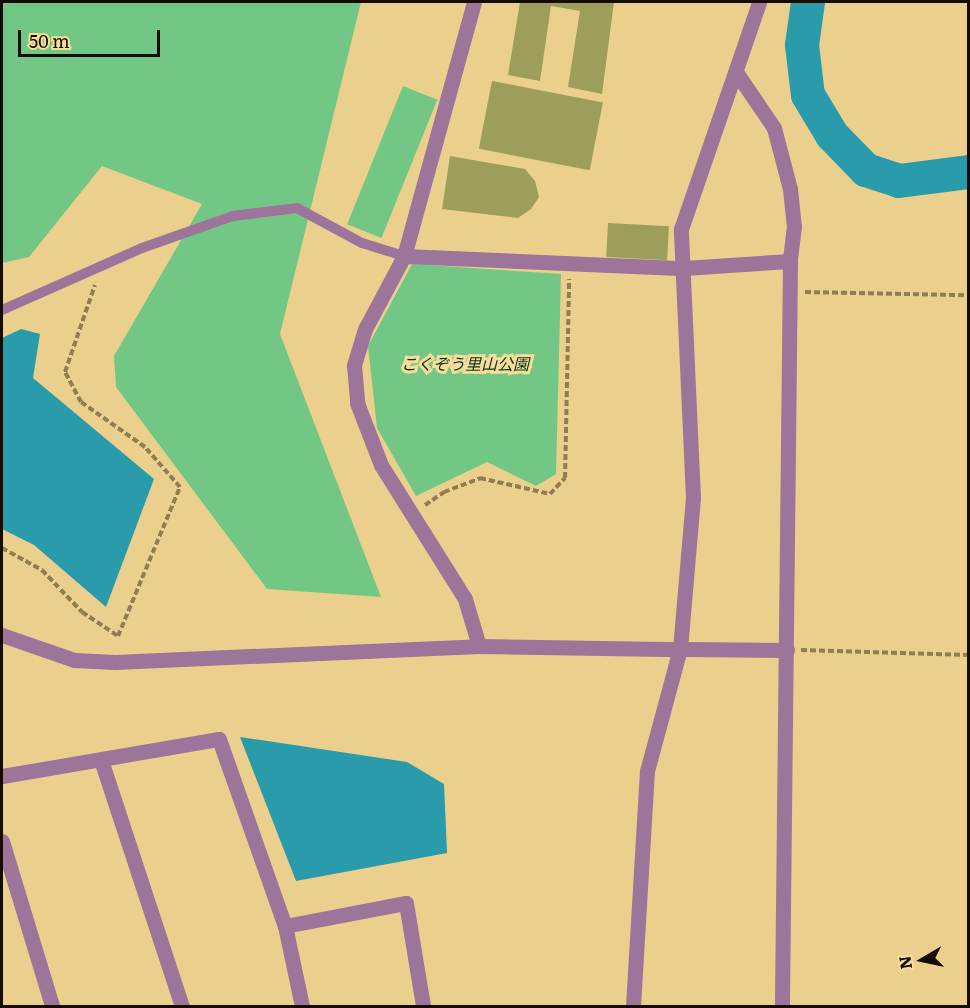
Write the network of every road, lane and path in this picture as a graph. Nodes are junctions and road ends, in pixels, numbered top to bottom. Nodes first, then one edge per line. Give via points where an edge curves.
1 (474, 2) edge
2 (759, 2) edge
3 (736, 72) junction
4 (404, 256) junction
5 (790, 261) junction
6 (104, 265) junction
7 (569, 266) junction
8 (684, 268) junction
9 (792, 292) junction
10 (969, 296) edge
11 (2, 310) edge
12 (415, 513) junction
13 (2, 548) edge
14 (2, 635) edge
15 (479, 646) junction
16 (680, 649) junction
17 (787, 650) junction
18 (969, 655) edge
19 (101, 760) junction
20 (2, 776) edge
21 (2, 841) edge
22 (285, 926) junction
23 (52, 1006) edge
24 (182, 1006) edge
25 (302, 1006) edge
26 (423, 1006) edge
27 (633, 1006) edge
28 (782, 1006) edge

1 - 4 street
2 - 3 street
3 - 5 street via 774,128 790,189 794,225
3 - 8 street via 681,229
4 - 6 lane via 362,243 297,208 233,216
4 - 7 street
4 - 12 street via 365,329 354,365 357,404 381,465
5 - 8 street
5 - 9 street
6 - 11 lane
6 - 13 path via 65,372 81,402 145,447 180,487 118,636 82,612 42,570
7 - 8 street
7 - 12 path via 565,478 550,494 480,478 444,492
8 - 16 street via 693,498
9 - 10 path
9 - 17 street
12 - 15 street via 465,599
14 - 15 street via 74,660 115,662
15 - 16 street
16 - 17 street
16 - 27 street via 647,771
17 - 18 path
17 - 28 street
19 - 20 street
19 - 22 street via 219,739
19 - 24 street
21 - 23 street
22 - 25 street
22 - 26 street via 406,903

